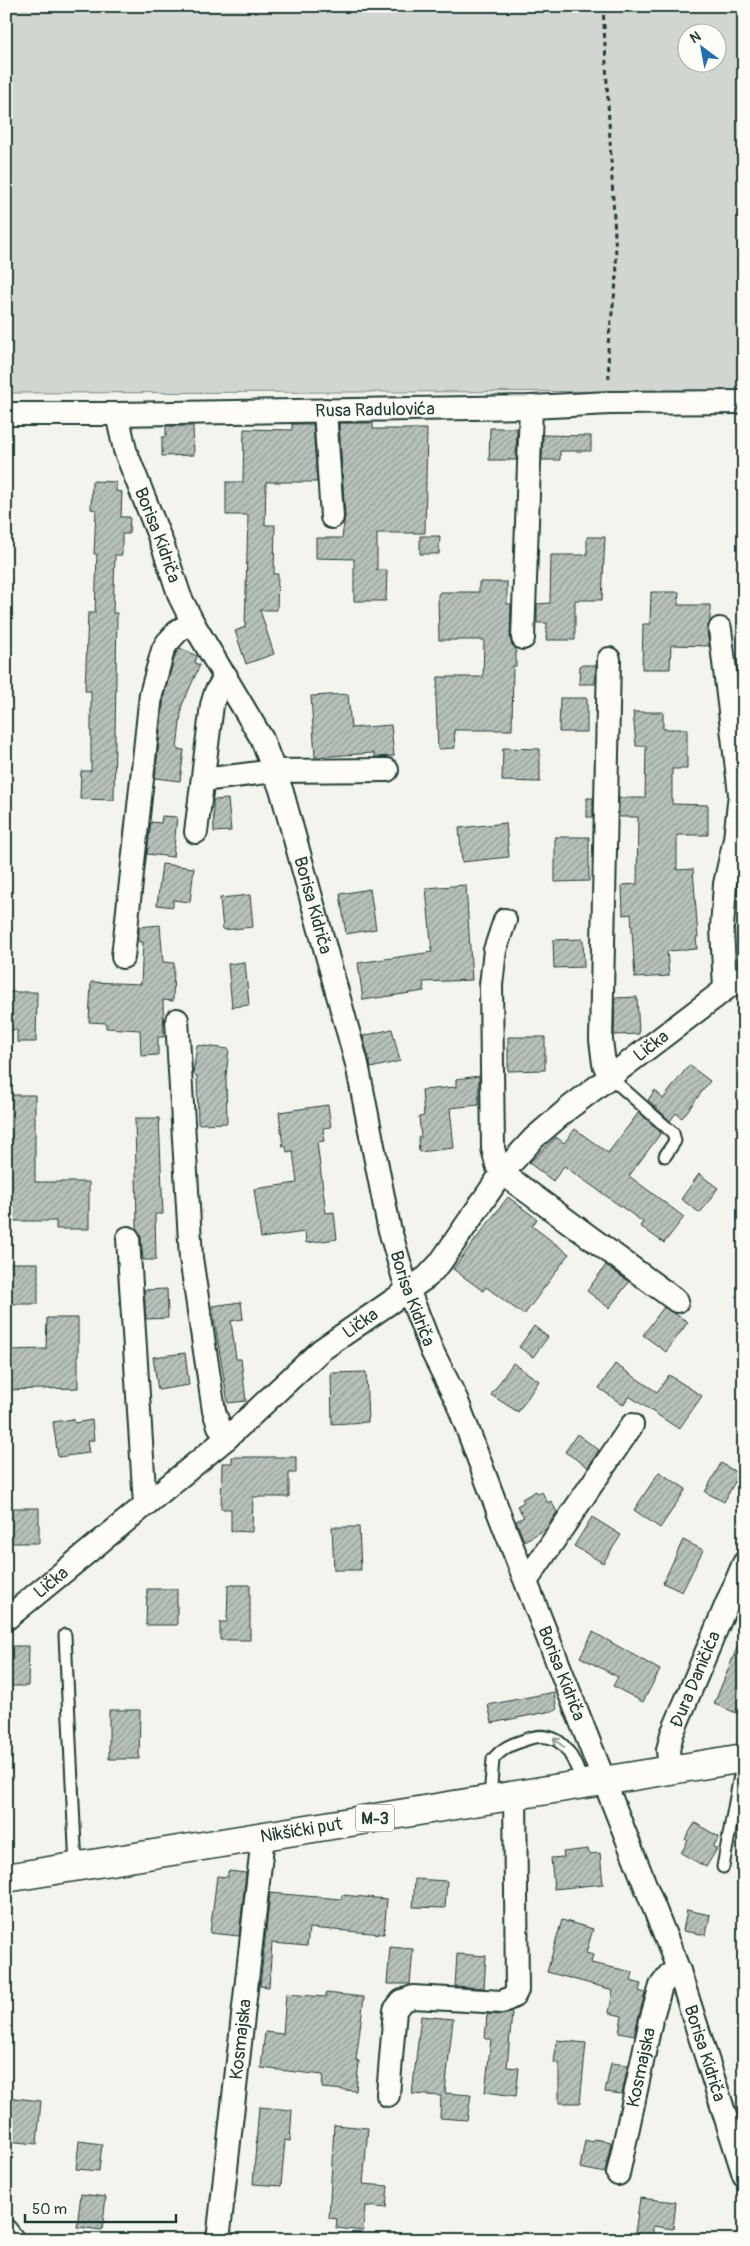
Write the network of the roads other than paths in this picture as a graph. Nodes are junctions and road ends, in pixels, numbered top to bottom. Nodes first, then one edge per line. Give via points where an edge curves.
1 (744, 402) edge
2 (531, 407) junction
3 (325, 410) junction
4 (6, 414) edge
5 (117, 414) junction
6 (332, 517) dead end
7 (192, 623) junction
8 (720, 629) dead end
9 (523, 638) dead end
10 (609, 659) dead end
11 (226, 676) junction
12 (387, 770) dead end
13 (274, 771) junction
14 (203, 780) junction
15 (196, 832) dead end
16 (505, 920) dead end
17 (123, 957) dead end
18 (744, 975) edge
19 (725, 989) junction
20 (177, 1020) dead end
21 (610, 1077) junction
22 (665, 1156) dead end
23 (502, 1173) junction
24 (128, 1238) dead end
25 (408, 1291) junction
26 (677, 1301) dead end
27 (632, 1425) dead end
28 (227, 1438) junction
29 (145, 1505) junction
30 (744, 1563) edge
31 (527, 1580) junction
32 (6, 1619) edge
33 (65, 1635) dead end
34 (743, 1758) edge
35 (670, 1770) junction
36 (594, 1783) junction
37 (741, 1786) edge
38 (502, 1797) junction
39 (263, 1837) junction
40 (723, 1866) dead end
41 (76, 1867) junction
42 (6, 1878) edge
43 (679, 1971) junction
44 (388, 2095) dead end
45 (618, 2174) dead end
46 (744, 2175) edge
47 (6, 2231) edge
48 (13, 2240) edge
49 (218, 2240) edge

1 - 2 street, Rusa Radulovića
2 - 3 street, Rusa Radulovića
2 - 9 street
3 - 5 street, Rusa Radulovića
3 - 6 street
4 - 5 street, Rusa Radulovića
5 - 7 street, Borisa Kidriča via 125,450
7 - 11 street, Borisa Kidriča
7 - 17 street via 179,630 167,643 151,694
8 - 19 street via 740,794 725,884 722,928
10 - 21 street via 601,1040 604,1064
11 - 13 street, Borisa Kidriča via 262,738
11 - 14 street via 212,705
12 - 13 street
13 - 14 street
13 - 25 street, Borisa Kidriča via 357,1064 389,1227
14 - 15 street
16 - 23 street via 495,950 491,985 493,1148
18 - 19 street, Lička
19 - 21 street, Lička
20 - 28 street via 191,1258 214,1411
21 - 22 lane via 673,1133 675,1141
21 - 23 street, Lička via 534,1138
23 - 25 street, Lička via 440,1263
23 - 26 street
24 - 29 street
25 - 28 street, Lička via 321,1350
25 - 31 street, Borisa Kidriča via 457,1401
27 - 31 street
28 - 29 street, Lička
29 - 32 street, Lička
30 - 35 street, Đura Daničića via 672,1734 668,1750
31 - 36 street, Borisa Kidriča
33 - 41 lane
34 - 35 main road, Nikšićki put / M-3
34 - 37 lane
35 - 36 main road, Nikšićki put / M-3
36 - 38 main road, Nikšićki put / M-3
36 -> 38 lane via 552,1736 533,1736 504,1748 493,1759
36 - 43 street, Borisa Kidriča
37 - 40 lane
38 - 39 main road, Nikšićki put / M-3
38 - 44 street via 517,1990 514,1996 502,2002 413,1997 402,2001 395,2010
39 - 41 main road, Nikšićki put / M-3
39 - 49 street, Kosmajska
41 - 42 main road, Nikšićki put / M-3
43 - 45 street, Kosmajska via 669,1975 661,1986
43 - 46 street, Borisa Kidriča
47 - 48 street

